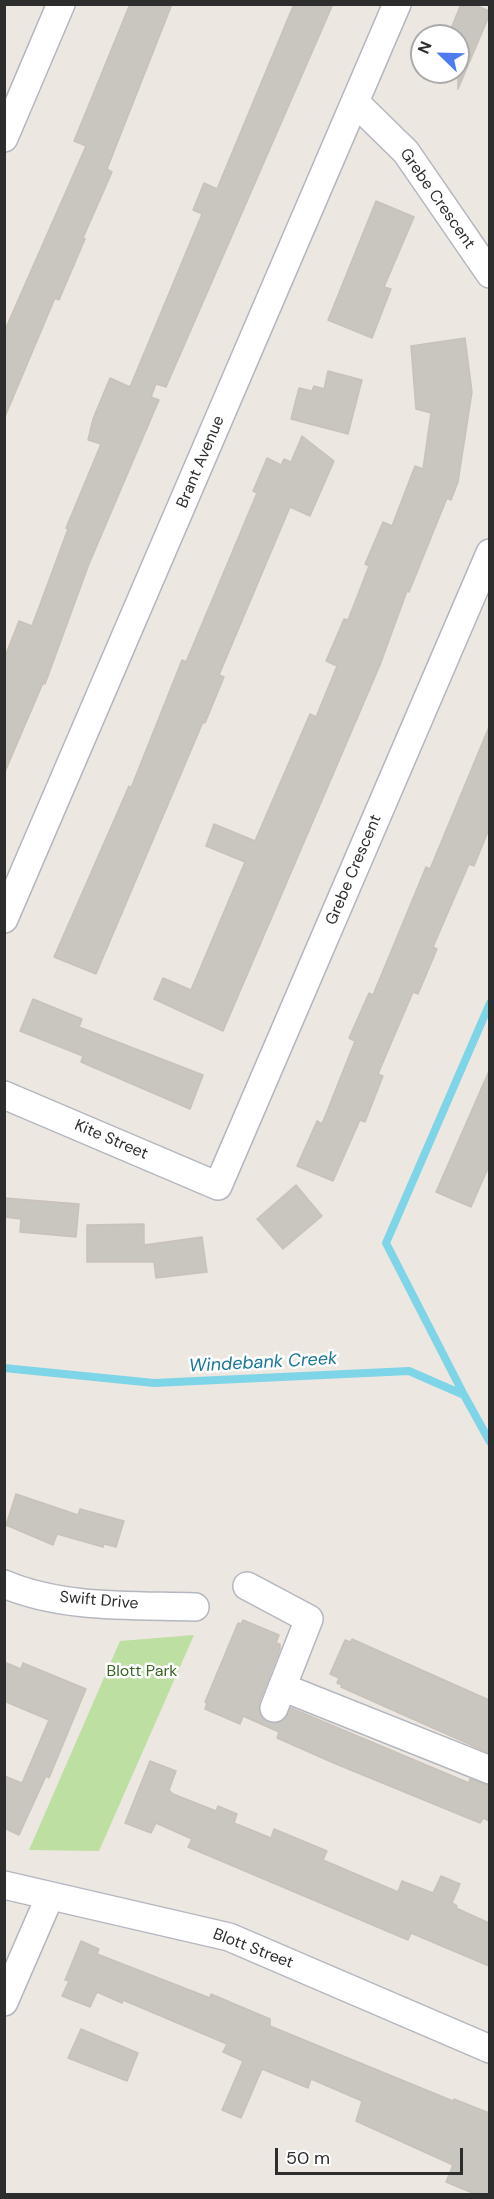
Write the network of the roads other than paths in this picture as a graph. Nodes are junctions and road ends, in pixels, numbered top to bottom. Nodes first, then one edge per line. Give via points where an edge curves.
1 (61, 4) edge
2 (397, 4) edge
3 (356, 103) junction
4 (4, 138) edge
5 (489, 274) edge
6 (489, 553) edge
7 (4, 919) edge
8 (4, 1095) edge
9 (218, 1186) joint
10 (4, 1584) edge
11 (247, 1586) dead end
12 (195, 1607) dead end
13 (489, 1770) edge
14 (4, 1885) edge
15 (50, 1896) junction
16 (4, 2002) edge
17 (489, 2049) edge

1 - 4 street
2 - 3 street, Brant Avenue
3 - 5 street, Grebe Crescent via 406,152
3 - 7 street, Brant Avenue
6 - 9 street, Grebe Crescent
8 - 9 street, Kite Street
10 - 12 street, Swift Drive via 24,1592 94,1604
11 - 13 street via 309,1619 278,1698
14 - 15 street, Blott Street
15 - 16 street
15 - 17 street, Blott Street via 229,1937

